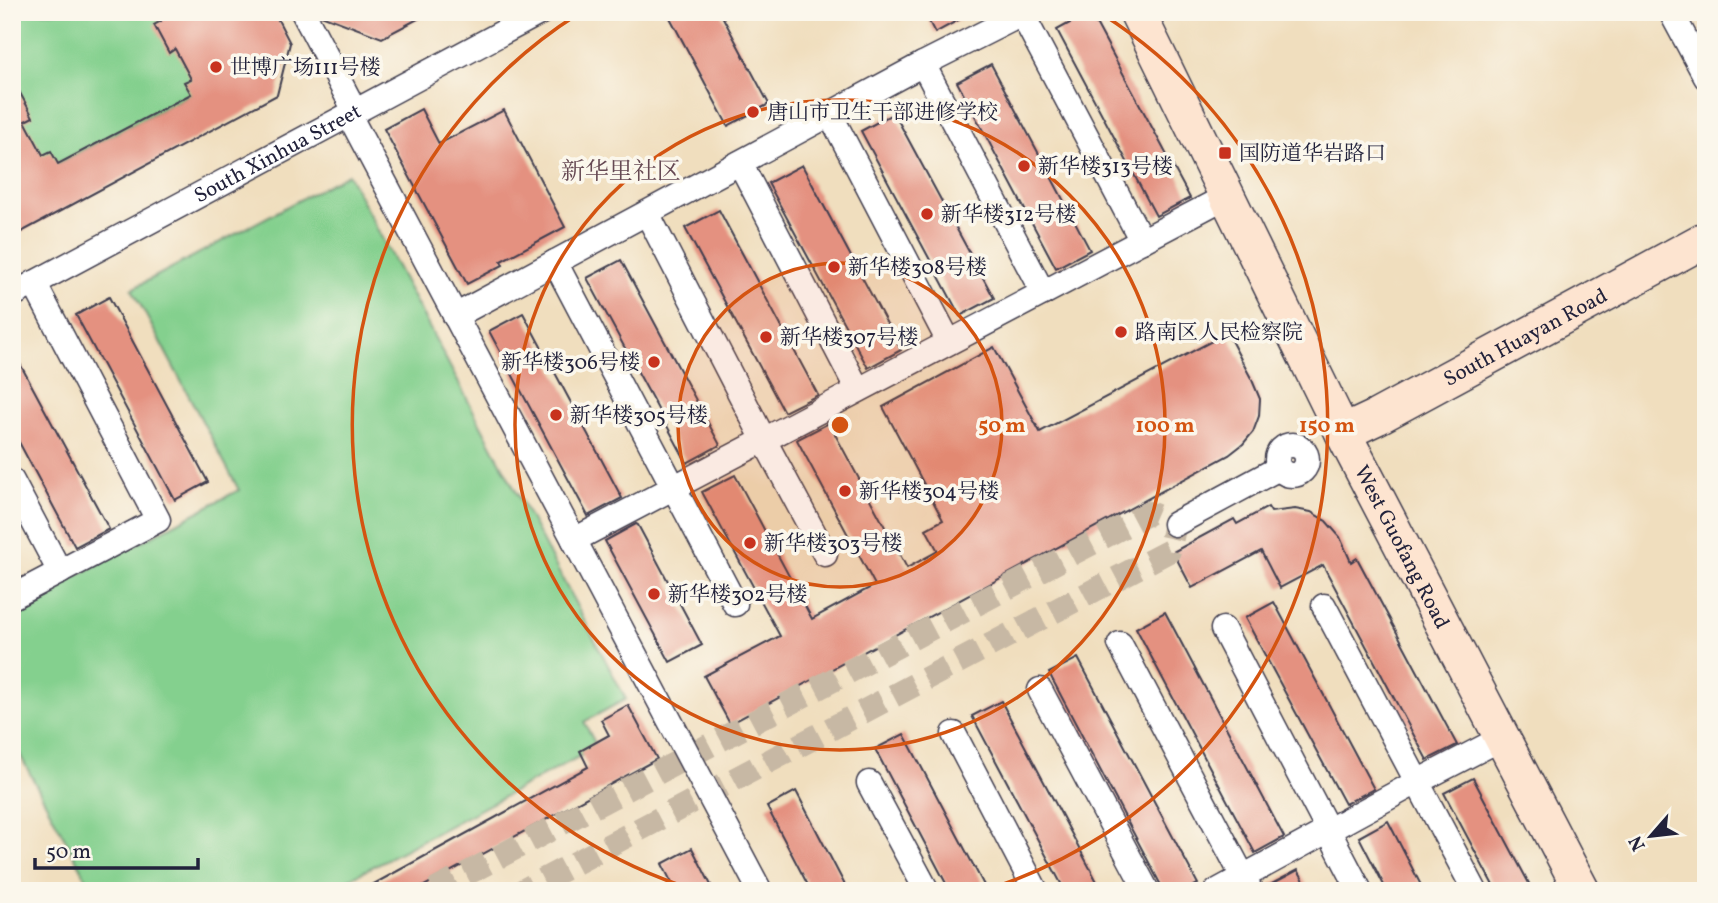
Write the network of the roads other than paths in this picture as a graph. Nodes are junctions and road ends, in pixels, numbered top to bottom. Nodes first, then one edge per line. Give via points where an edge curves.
1 (303, 12) edge
2 (541, 12) edge
3 (1136, 12) edge
4 (1671, 12) edge
5 (1023, 13) edge
6 (923, 64) junction
7 (1706, 77) edge
8 (352, 113) junction
9 (830, 114) junction
10 (740, 163) junction
11 (1227, 196) junction
12 (647, 213) junction
13 (1706, 239) edge
14 (1142, 241) junction
15 (555, 262) junction
16 (19, 289) edge
17 (1043, 293) junction
18 (455, 316) junction
19 (949, 342) junction
20 (858, 390) junction
21 (764, 440) junction
22 (1323, 443) junction
23 (12, 481) edge
24 (674, 488) junction
25 (1175, 524) dead end
26 (574, 540) junction
27 (825, 554) dead end
28 (60, 572) junction
29 (12, 597) edge
30 (735, 604) dead end
31 (1324, 607) dead end
32 (1223, 629) dead end
33 (1120, 644) dead end
34 (1040, 690) dead end
35 (954, 734) dead end
36 (1502, 738) junction
37 (1417, 782) junction
38 (869, 783) dead end
39 (1328, 831) junction
40 (1247, 884) edge
41 (759, 891) edge
42 (927, 891) edge
43 (1036, 891) edge
44 (1147, 891) edge
45 (1217, 891) edge
46 (1360, 891) edge
47 (1475, 891) edge
48 (1582, 891) edge

1 - 8 street
2 - 8 street, South Xinhua Street
3 - 11 street, West Guofang Road
4 - 7 street
5 - 6 street
5 - 14 street
6 - 9 street
6 - 17 street
8 - 16 street, South Xinhua Street
8 - 18 street
9 - 10 street
9 - 19 street
10 - 12 street
10 - 20 street
11 - 14 street
11 - 22 street, West Guofang Road
12 - 15 street
12 - 21 street
13 - 22 street, South Huayan Road
14 - 17 street
15 - 18 street
15 - 24 street
16 - 28 street via 158,520
17 - 19 street
18 - 26 street
19 - 20 street
20 - 21 street
21 - 24 street
21 - 27 street
22 - 25 street via 1284,447 1278,454 1279,468
22 - 36 street, West Guofang Road
23 - 28 street
24 - 26 street
24 - 30 street
26 - 41 street
28 - 29 street
31 - 37 street
32 - 39 street
33 - 40 street
34 - 44 street
35 - 43 street
36 - 37 street
36 - 48 street, West Guofang Road
37 - 39 street
37 - 47 street
38 - 42 street
39 - 40 street
39 - 46 street
40 - 45 street

